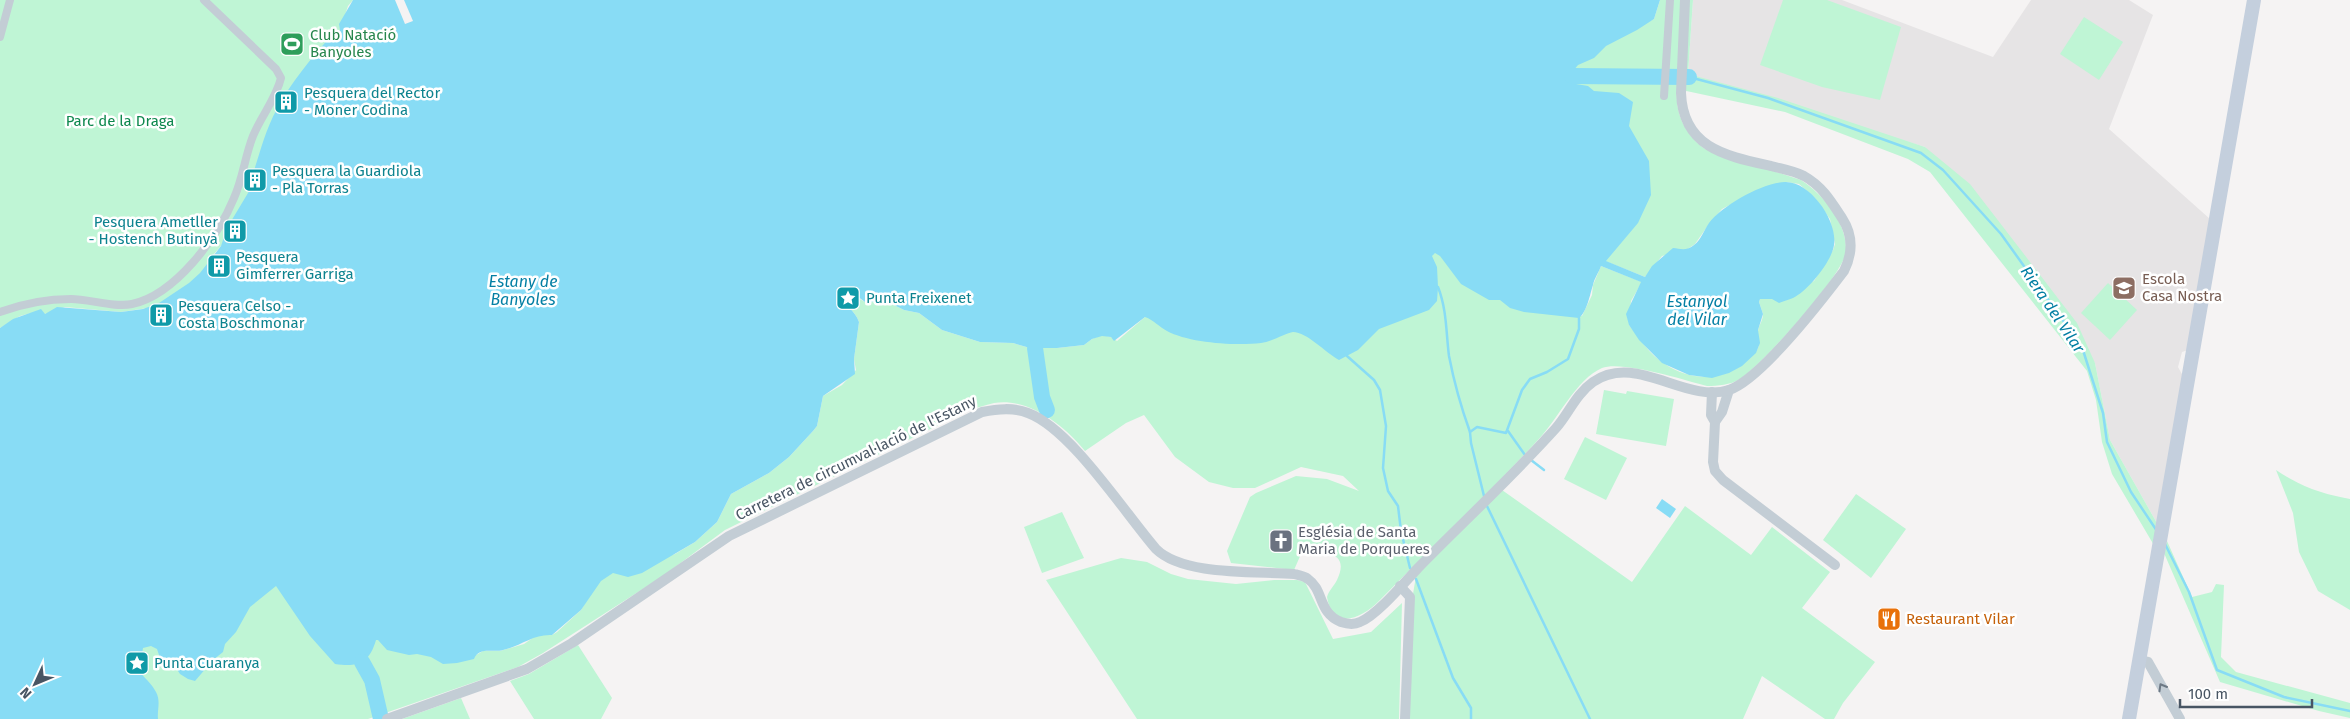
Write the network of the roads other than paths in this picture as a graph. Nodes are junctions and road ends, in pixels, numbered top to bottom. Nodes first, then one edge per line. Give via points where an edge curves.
1 (10, 0) edge
2 (204, 0) edge
3 (1670, 0) edge
4 (1685, 0) edge
5 (2254, 0) edge
6 (0, 37) edge
7 (1664, 96) dead end
8 (0, 312) edge
9 (1729, 390) junction
10 (1712, 392) junction
11 (1714, 422) junction
12 (1835, 565) dead end
13 (1400, 586) junction
14 (2139, 660) junction
15 (389, 718) edge
16 (1405, 719) edge
17 (2129, 719) edge
18 (2180, 719) edge

1 - 6 street
2 - 8 street via 276,68 281,78 279,88 253,135 234,198 204,250 158,294 131,305 70,299 29,304
3 - 7 street
4 - 9 street via 1681,91 1684,114 1693,132 1704,143 1726,154 1803,175 1818,184 1850,234 1850,259 1837,280 1774,354 1744,382
5 - 14 main road
9 - 10 street
9 - 11 street via 1722,412
10 - 11 street via 1711,415
10 - 13 street, Carretera de circumval·lació de l'Estany via 1640,374 1610,373 1584,390 1550,435
11 - 12 street via 1715,472
13 - 15 street, Carretera de circumval·lació de l'Estany via 1368,618 1346,624 1330,615 1312,582 1304,576 1200,568 1169,560 1156,549 1054,429 1027,412 996,409 982,412 729,536 572,643 527,669
13 - 16 street via 1410,597
14 - 17 main road
18 -> 14 street via 2148,662

